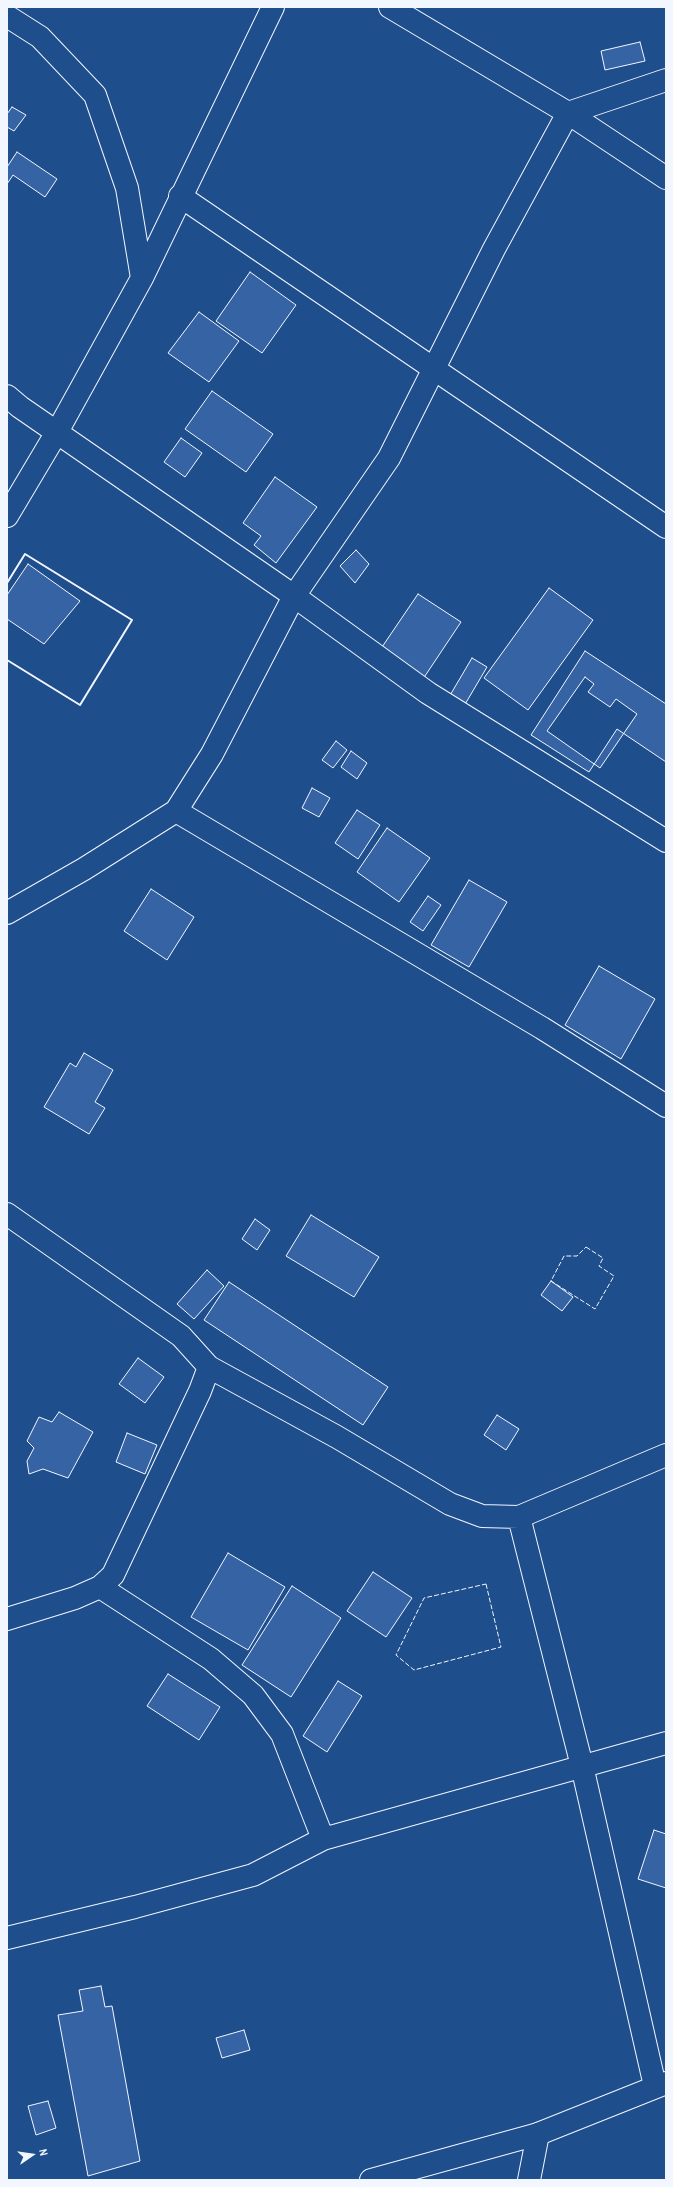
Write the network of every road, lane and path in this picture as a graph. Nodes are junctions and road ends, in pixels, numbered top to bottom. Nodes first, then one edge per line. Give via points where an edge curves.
1 (273, 7) edge
2 (390, 7) edge
3 (7, 16) edge
4 (666, 80) edge
5 (568, 113) junction
6 (666, 178) edge
7 (180, 196) junction
8 (142, 278) junction
9 (433, 368) junction
10 (7, 396) edge
11 (57, 432) junction
12 (7, 516) edge
13 (666, 527) edge
14 (294, 596) junction
15 (176, 811) junction
16 (666, 841) edge
17 (7, 913) edge
18 (666, 1106) edge
19 (7, 1214) edge
20 (209, 1367) junction
21 (666, 1455) edge
22 (520, 1517) junction
23 (100, 1587) junction
24 (7, 1618) edge
25 (666, 1744) edge
26 (582, 1766) junction
27 (323, 1840) junction
28 (7, 1938) edge
29 (661, 2085) edge
30 (538, 2134) junction
31 (371, 2180) edge
32 (529, 2180) edge

1 - 7 street
2 - 5 street
3 - 8 street via 40,38 95,95 128,188
4 - 5 street
5 - 6 street
5 - 9 street
7 - 8 street
7 - 9 street
8 - 11 street
9 - 13 street
9 - 14 street via 390,458
10 - 11 street
11 - 12 street
11 - 14 street
14 - 15 street via 212,754
14 - 16 street via 428,693
15 - 17 street via 84,869
15 - 18 street via 535,1024
19 - 20 street via 181,1336
20 - 22 street via 337,1437 450,1504 482,1516
20 - 23 street via 113,1575
21 - 22 street
22 - 26 street
23 - 24 street via 75,1598
23 - 27 street via 211,1659 253,1695 282,1734
25 - 26 street
26 - 27 street
26 - 29 street
27 - 28 street via 253,1875
29 - 30 street
30 - 31 street
30 - 32 street

